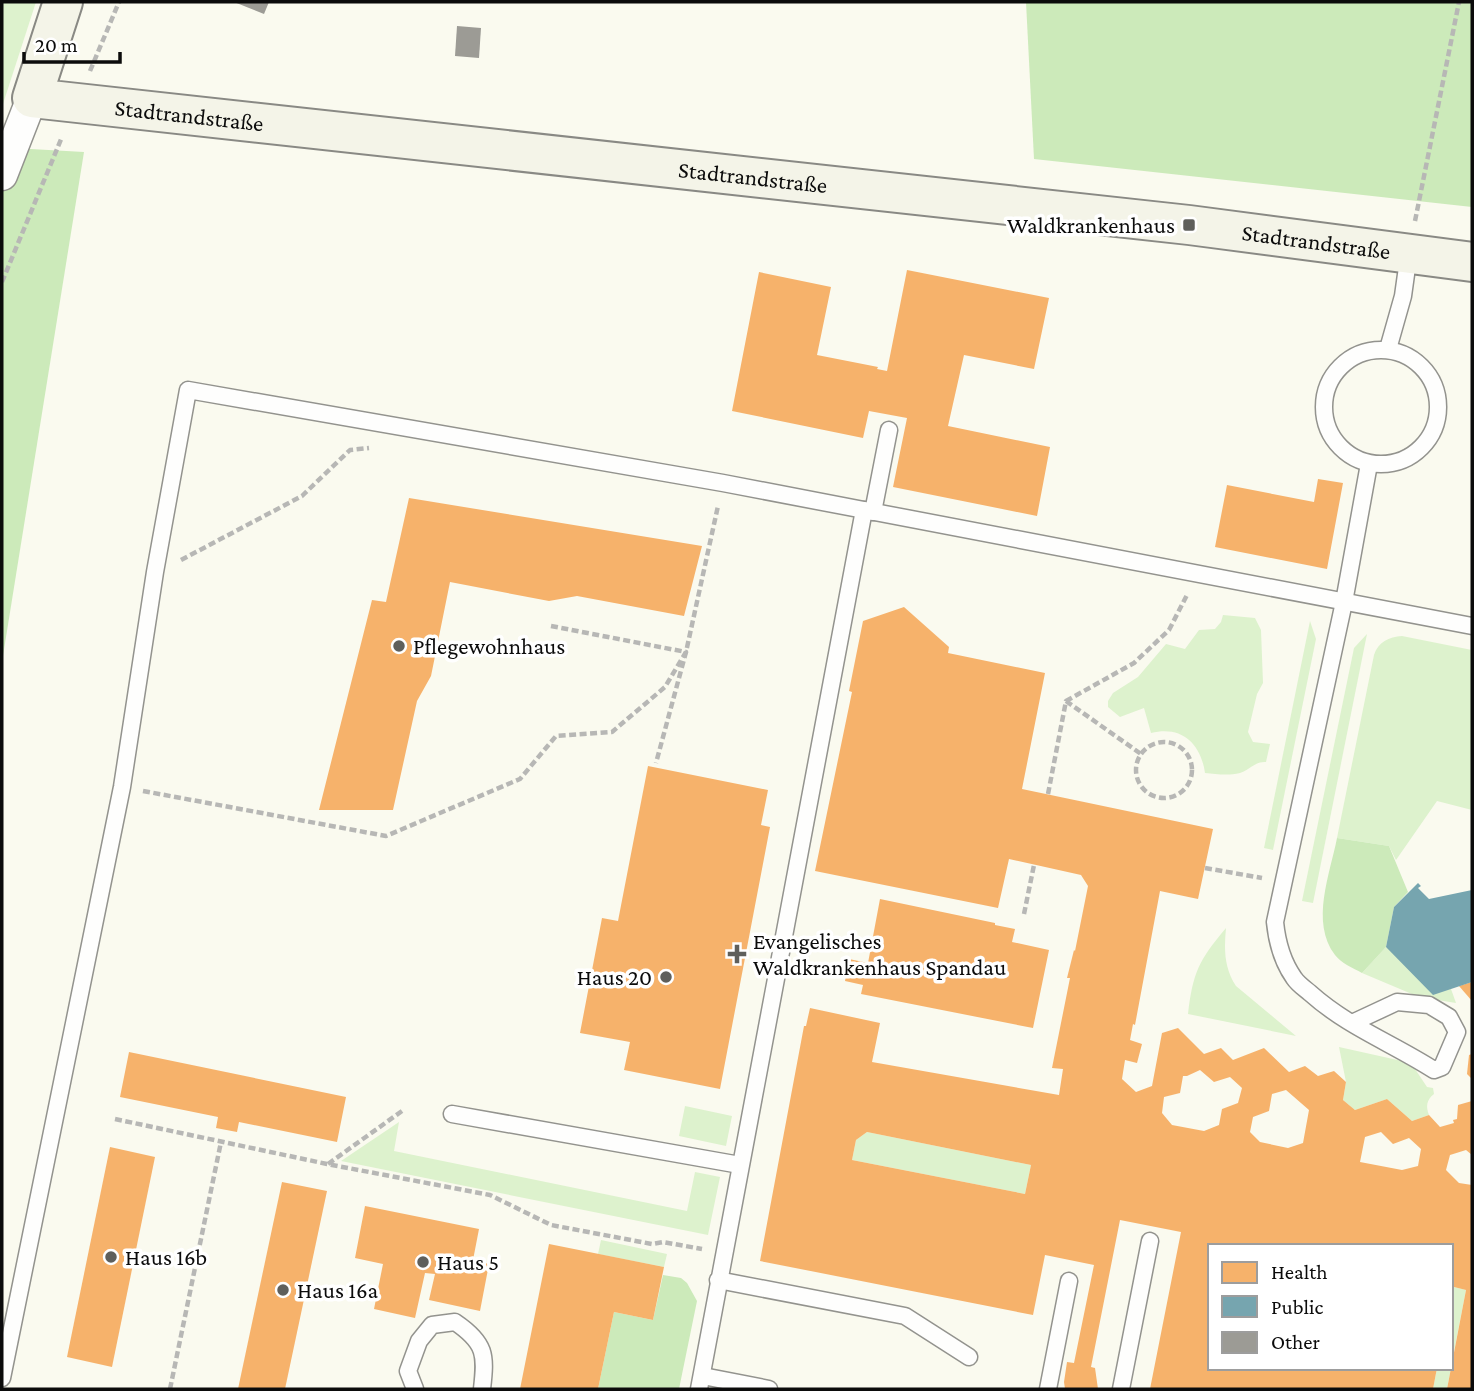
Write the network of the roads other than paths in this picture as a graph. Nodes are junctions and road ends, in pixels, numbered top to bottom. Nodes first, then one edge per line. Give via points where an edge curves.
1 (63, 2) edge
2 (32, 98) junction
3 (2, 174) edge
4 (1409, 253) junction
5 (1472, 262) edge
6 (1388, 349) junction
7 (889, 429) dead end
8 (1369, 464) junction
9 (869, 511) junction
10 (1344, 602) junction
11 (1472, 626) edge
12 (1352, 1024) junction
13 (452, 1114) dead end
14 (740, 1164) junction
15 (1150, 1241) dead end
16 (718, 1280) junction
17 (1069, 1281) dead end
18 (969, 1357) dead end
19 (2, 1378) edge
20 (701, 1383) edge
21 (415, 1389) edge
22 (482, 1389) edge
23 (769, 1389) edge
24 (1048, 1389) edge
25 (1121, 1389) edge

1 - 2 street
2 - 3 street
2 - 4 street, Stadtrandstraße
4 - 5 street, Stadtrandstraße
4 - 6 lane
6 - 8 lane via 1363,352 1346,361 1325,392 1328,429 1352,457
6 - 8 lane via 1416,362 1430,376 1438,394 1439,413 1434,432 1407,459
7 - 9 lane
8 - 10 lane
9 - 10 lane
9 - 14 lane
9 - 19 lane via 188,390 122,787
10 - 11 lane
10 - 12 lane via 1275,922 1278,946 1294,979
12 - 12 lane via 1434,1070 1442,1067 1457,1032 1449,1017 1429,1004 1397,1002
13 - 14 lane
14 - 16 lane
15 - 25 lane
16 - 18 lane via 905,1316
16 - 20 lane
17 - 24 lane
20 - 23 lane
21 - 22 lane via 408,1371 419,1340 432,1325 455,1322 470,1332 486,1358

